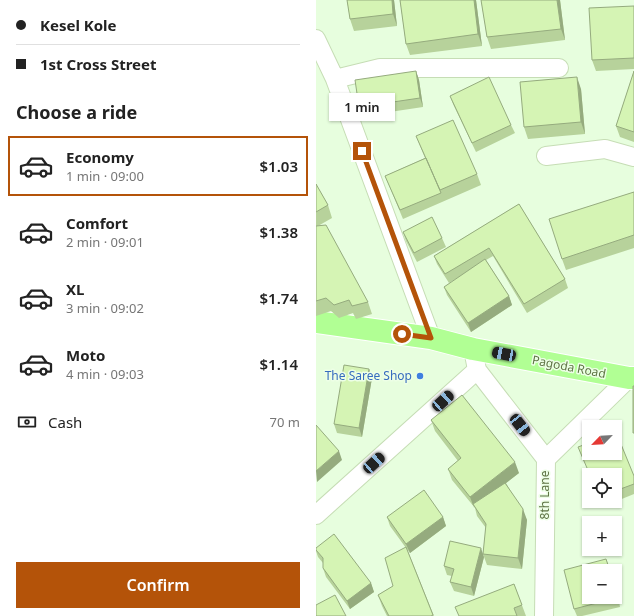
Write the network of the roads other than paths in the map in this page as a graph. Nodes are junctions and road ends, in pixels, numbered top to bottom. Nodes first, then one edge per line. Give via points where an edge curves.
1 (316, 39) edge
2 (558, 68) dead end
3 (335, 79) junction
4 (546, 156) dead end
5 (634, 157) edge
6 (316, 322) edge
7 (431, 338) junction
8 (473, 349) junction
9 (477, 370) junction
10 (631, 378) edge
11 (546, 459) junction
12 (316, 515) edge
13 (544, 616) edge

1 - 3 street
2 - 3 street via 380,68
3 - 7 street
4 - 5 street via 605,149
6 - 7 main road, Pagoda Road
7 - 8 main road, Pagoda Road
8 - 9 street, 8th Lane
8 - 10 main road, Pagoda Road
9 - 11 street, 8th Lane
9 - 12 street
10 - 11 street
11 - 13 street, 8th Lane

